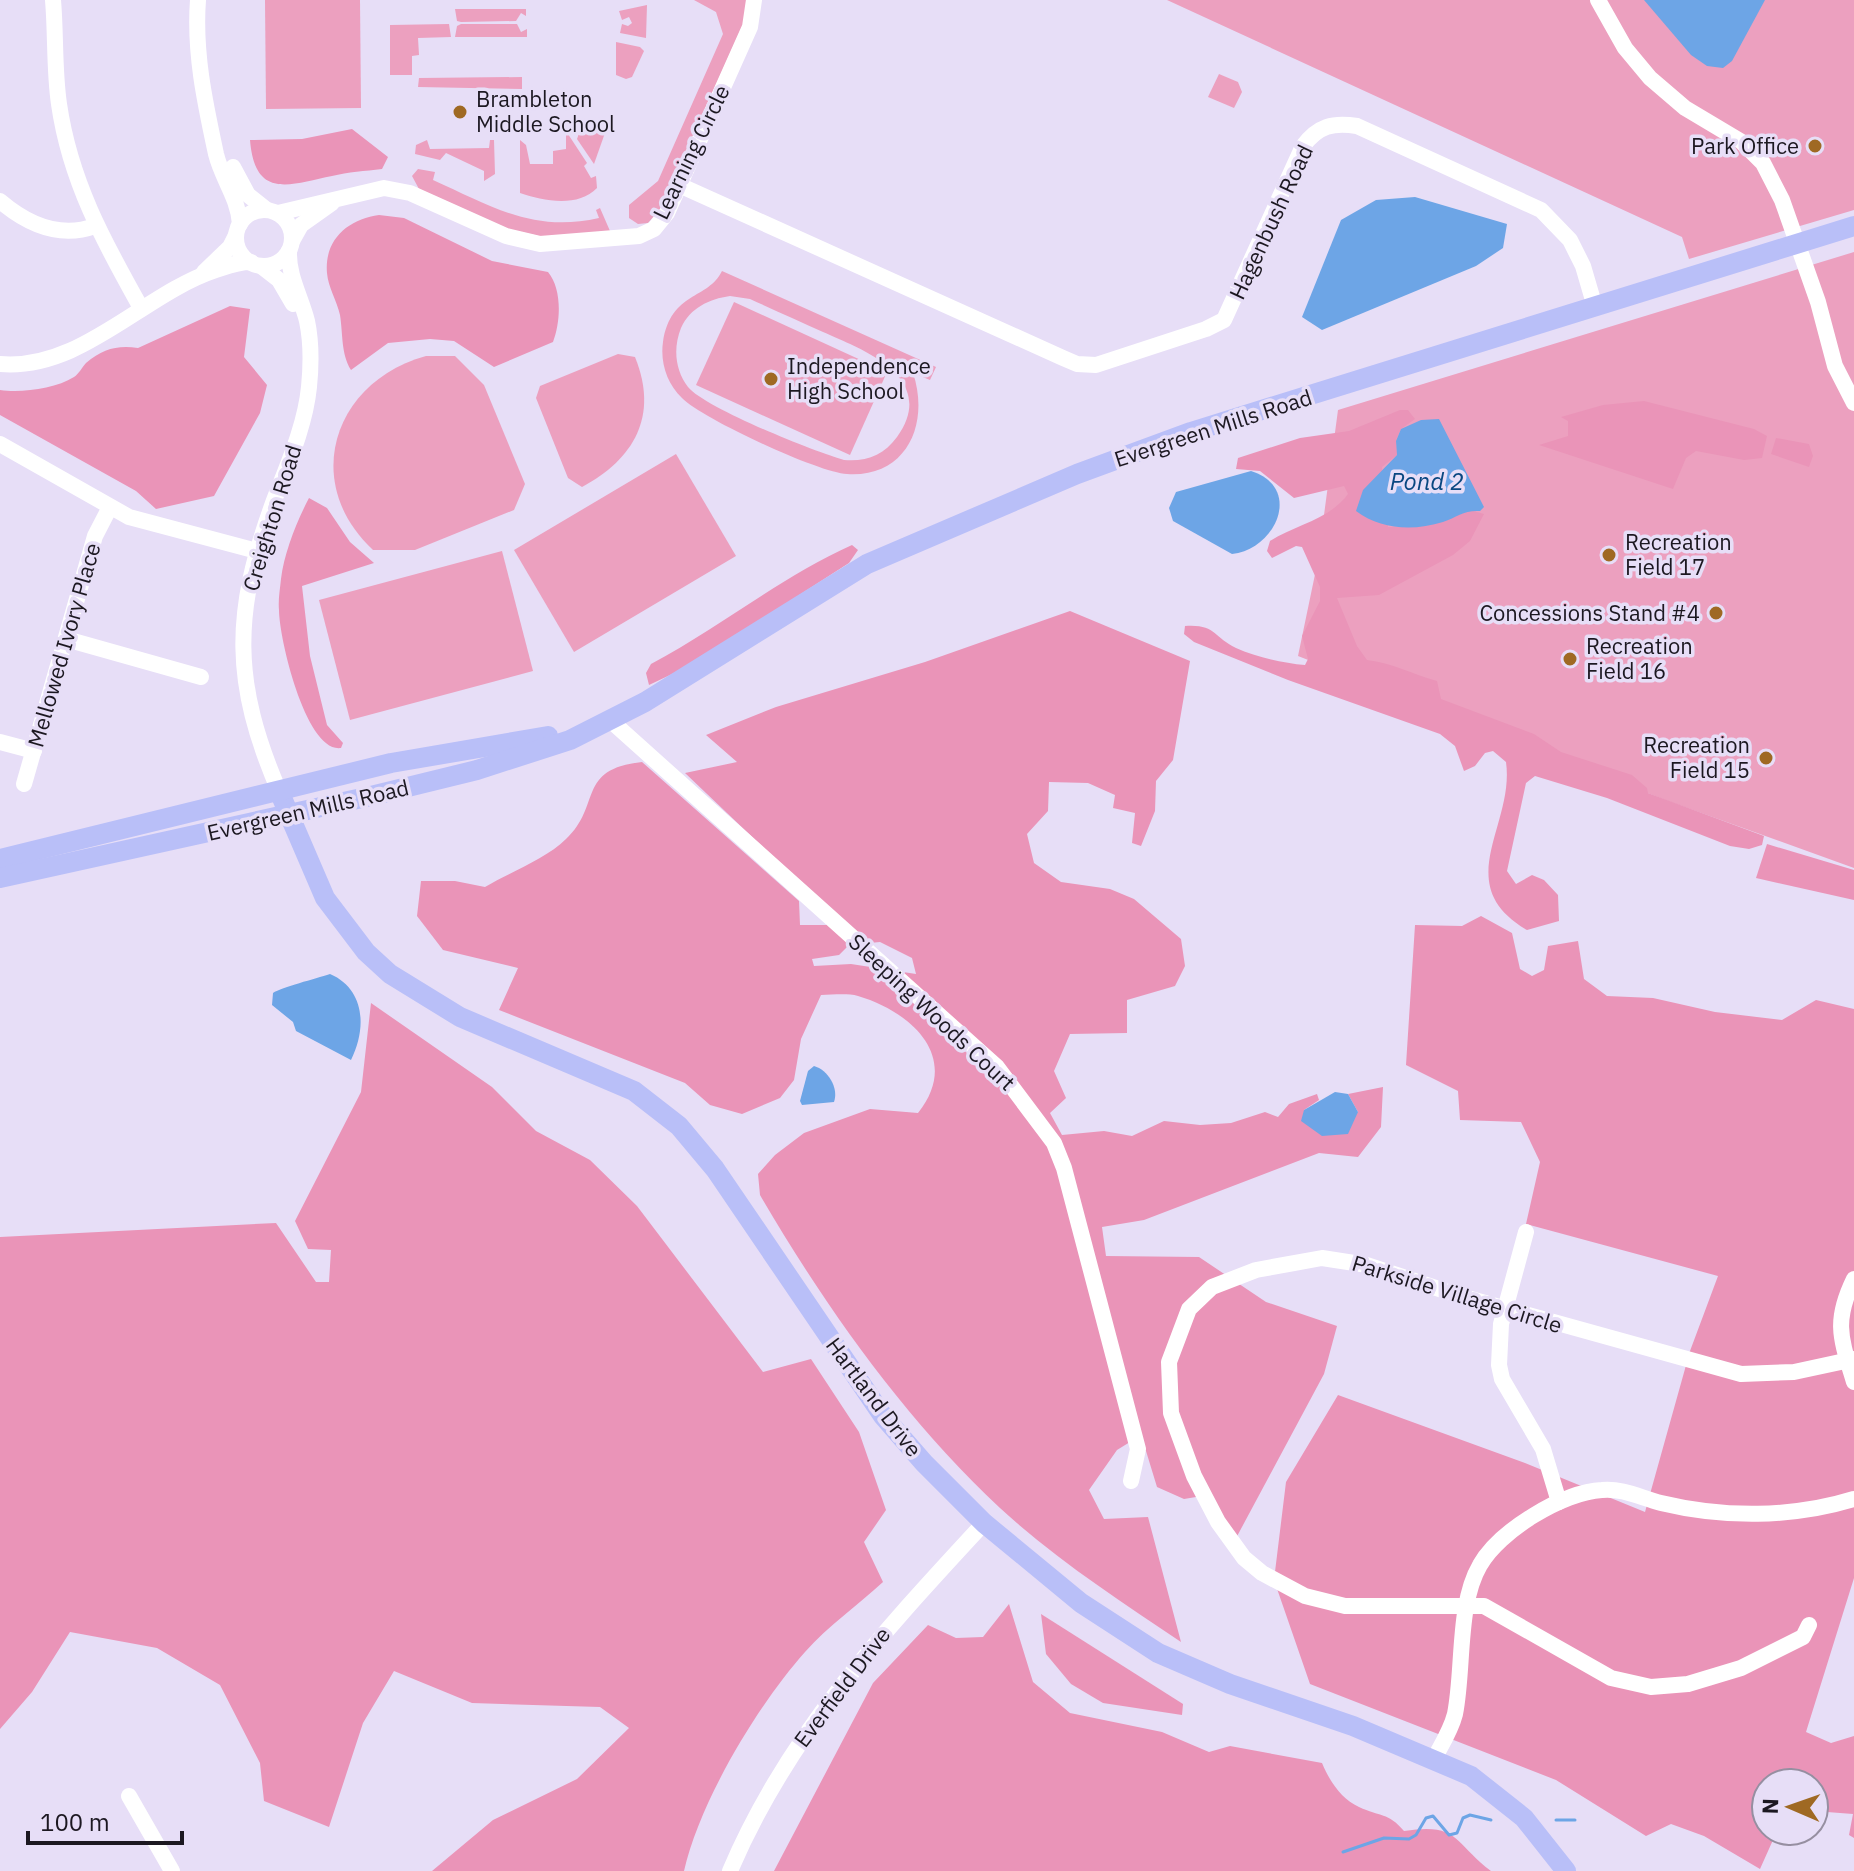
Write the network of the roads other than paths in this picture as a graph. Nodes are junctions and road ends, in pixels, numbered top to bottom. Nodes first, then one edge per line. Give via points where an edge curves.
1 (53, 0) edge
2 (198, 0) edge
3 (754, 0) edge
4 (1598, 0) edge
5 (214, 134) junction
6 (679, 185) junction
7 (346, 194) junction
8 (0, 201) edge
9 (273, 211) junction
10 (95, 226) junction
11 (1854, 226) edge
12 (238, 229) junction
13 (1795, 242) junction
14 (291, 246) junction
15 (256, 264) junction
16 (203, 273) junction
17 (1595, 307) junction
18 (141, 308) junction
19 (307, 338) junction
20 (0, 364) edge
21 (1854, 403) edge
22 (0, 444) edge
23 (110, 507) junction
24 (257, 551) junction
25 (66, 639) junction
26 (201, 677) dead end
27 (610, 720) junction
28 (0, 742) edge
29 (519, 742) junction
30 (34, 751) junction
31 (24, 784) dead end
32 (279, 791) junction
33 (289, 815) junction
34 (0, 859) edge
35 (0, 878) edge
36 (1526, 1232) dead end
37 (1854, 1279) edge
38 (1505, 1309) junction
39 (1851, 1360) edge
40 (1854, 1382) edge
41 (1131, 1481) dead end
42 (1854, 1499) edge
43 (1559, 1502) junction
44 (984, 1523) junction
45 (1468, 1604) junction
46 (1809, 1625) dead end
47 (1434, 1759) junction
48 (129, 1796) dead end
49 (1564, 1870) edge
50 (172, 1871) edge
51 (730, 1871) edge

1 - 10 street via 65,138
2 - 5 street, Creighton Road via 200,75
3 - 6 street, Learning Circle via 750,27
4 - 13 street via 1625,48 1650,78 1685,108 1742,142 1763,163
5 - 9 street, Creighton Road via 248,195
5 - 12 street, Creighton Road via 216,156 237,201
6 - 7 street, Learning Circle via 654,229 639,236 553,245 506,236 401,190
6 - 17 street, Hagenbush Road via 1063,358 1096,365 1224,320 1303,146 1320,128 1342,123 1541,210 1570,240
7 - 9 street, Learning Circle
7 - 14 street, Learning Circle via 301,225
8 - 10 street via 38,226 62,231
9 - 12 street via 251,213
9 - 14 street, Creighton Road via 289,225
10 - 18 street
11 - 13 main road, Evergreen Mills Road
12 - 15 street, Creighton Road via 240,251
12 - 16 street via 230,247
13 - 17 main road, Evergreen Mills Road
13 - 21 street via 1835,366
14 - 15 street via 277,263
14 - 19 street, Creighton Road via 291,274 308,325
15 - 16 street via 236,263
15 - 19 street, Creighton Road via 289,294
16 - 18 street
17 - 27 main road, Evergreen Mills Road via 1191,432 936,532 867,564
18 - 20 street via 61,355
19 - 24 street, Creighton Road via 306,408
22 - 23 street
23 - 24 street via 148,523
23 - 25 street, Mellowed Ivory Place via 95,536
24 - 32 street, Creighton Road via 244,619 245,691
25 - 26 street
25 - 30 street, Mellowed Ivory Place
27 - 29 main road, Evergreen Mills Road
27 - 33 main road, Evergreen Mills Road via 570,740 477,770
27 - 41 street, Sleeping Woods Court via 997,1067 1024,1099 1054,1143 1079,1216 1138,1449
28 - 30 street
29 - 32 main road, Evergreen Mills Road via 391,763
29 - 33 main road via 465,765 304,803
30 - 31 street, Mellowed Ivory Place
32 - 33 main road, Hartland Drive
32 - 34 main road, Evergreen Mills Road
33 - 35 main road, Evergreen Mills Road
33 - 44 main road, Hartland Drive via 325,898 390,974 460,1017 634,1091 679,1126 715,1169 883,1416
36 - 38 street
37 - 39 street via 1839,1320 1840,1339
38 - 39 street, Parkside Village Circle via 1741,1374 1794,1372
38 - 43 street via 1500,1373 1543,1449
38 - 45 street, Parkside Village Circle via 1367,1265 1336,1258 1304,1260 1212,1287 1189,1309 1169,1362 1171,1413 1194,1476 1233,1544 1262,1573 1305,1596 1345,1606
39 - 40 street
42 - 43 street via 1764,1515 1662,1504 1621,1490 1600,1489
43 - 45 street via 1534,1514 1483,1559 1470,1584
44 - 47 main road, Hartland Drive via 1081,1603 1158,1653
44 - 51 street, Everfield Drive via 900,1611 825,1705 777,1778
45 - 46 street via 1484,1606 1611,1678 1651,1687 1688,1684 1741,1668 1803,1637
45 - 47 street via 1455,1715
47 - 49 main road, Hartland Drive via 1471,1776 1506,1802 1539,1834
48 - 50 street

